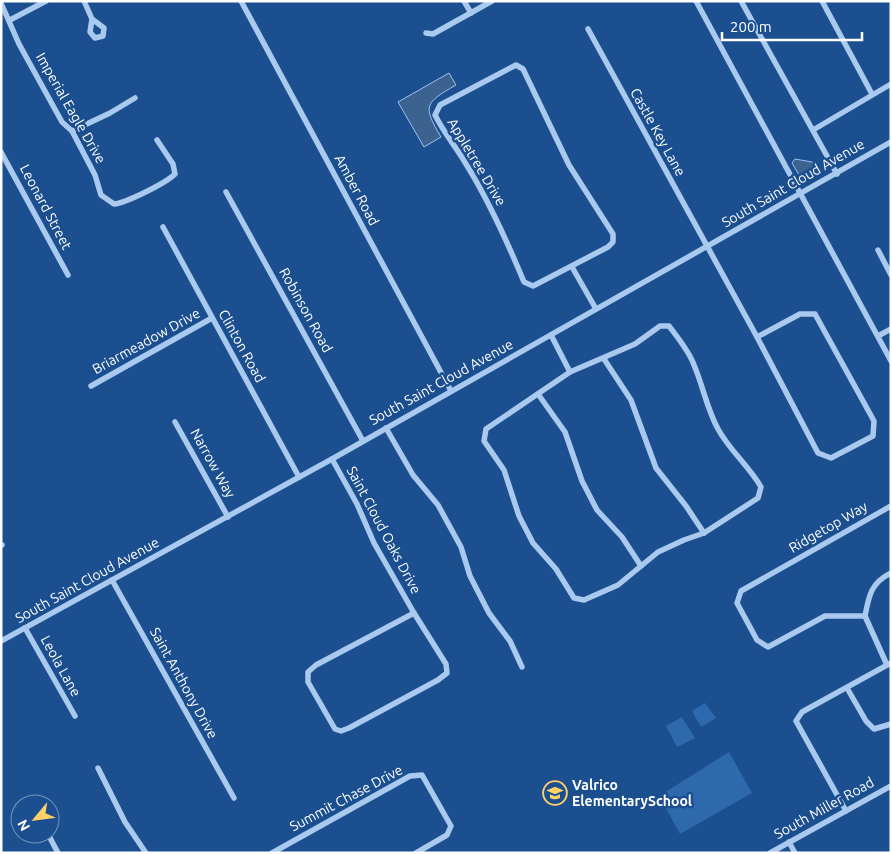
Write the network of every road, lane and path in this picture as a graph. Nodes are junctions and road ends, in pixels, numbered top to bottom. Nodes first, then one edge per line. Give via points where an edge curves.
1 (46, 1) edge
2 (84, 1) edge
3 (241, 1) edge
4 (464, 1) edge
5 (492, 1) edge
6 (696, 1) edge
7 (741, 1) edge
8 (822, 1) edge
9 (1, 3) edge
10 (471, 13) junction
11 (92, 19) dead end
12 (10, 20) junction
13 (588, 29) dead end
14 (426, 33) dead end
15 (891, 84) edge
16 (872, 94) junction
17 (135, 98) dead end
18 (813, 130) junction
19 (72, 131) junction
20 (157, 140) dead end
21 (891, 142) edge
22 (1, 152) edge
23 (838, 174) junction
24 (226, 192) dead end
25 (802, 194) junction
26 (163, 227) dead end
27 (708, 246) junction
28 (878, 250) dead end
29 (572, 266) junction
30 (68, 275) dead end
31 (891, 276) edge
32 (596, 309) junction
33 (212, 318) junction
34 (891, 329) edge
35 (551, 335) junction
36 (878, 336) junction
37 (757, 338) junction
38 (604, 358) junction
39 (891, 361) edge
40 (570, 372) junction
41 (91, 386) dead end
42 (451, 390) junction
43 (538, 394) junction
44 (175, 422) dead end
45 (386, 428) junction
46 (363, 441) junction
47 (332, 459) junction
48 (299, 477) junction
49 (891, 506) edge
50 (228, 517) junction
51 (704, 534) junction
52 (641, 566) junction
53 (891, 573) edge
54 (112, 580) junction
55 (414, 613) junction
56 (865, 616) junction
57 (25, 628) junction
58 (1, 641) edge
59 (889, 664) edge
60 (522, 667) dead end
61 (847, 688) junction
62 (75, 716) dead end
63 (891, 724) edge
64 (98, 768) dead end
65 (891, 786) edge
66 (234, 798) dead end
67 (846, 811) junction
68 (789, 842) junction
69 (143, 852) edge
70 (272, 853) edge
71 (416, 853) edge
72 (770, 853) edge
73 (795, 853) edge

1 - 12 street
2 - 11 street
3 - 42 street, Amber Road
4 - 10 street
5 - 10 street
6 - 25 street
7 - 18 street
8 - 16 street
9 - 12 street, Imperial Eagle Drive
10 - 14 street via 433,34
12 - 19 street, Imperial Eagle Drive via 19,44 62,122
13 - 27 street, Castle Key Lane
15 - 16 street
16 - 18 street
17 - 19 street
18 - 23 street
19 - 20 street, Imperial Eagle Drive via 95,175 101,195 114,204 124,203 168,181 175,174
21 - 23 street, South Saint Cloud Avenue
22 - 30 street, Leonard Street
23 - 25 street, South Saint Cloud Avenue
24 - 46 street, Robinson Road
25 - 27 street, South Saint Cloud Avenue
25 - 36 street
26 - 33 street, Clinton Road
27 - 32 street, South Saint Cloud Avenue
27 - 37 street, Castle Key Lane
28 - 31 street
29 - 29 street, Appletree Drive via 533,286 524,282 497,219 435,115 440,105 516,65 523,69 569,165 613,234 613,242 608,247
29 - 32 street
32 - 35 street, South Saint Cloud Avenue
33 - 41 street, Briarmeadow Drive
33 - 48 street, Clinton Road
34 - 36 street
35 - 40 street
35 - 42 street, South Saint Cloud Avenue
36 - 39 street
37 - 37 street, Castle Key Lane via 818,453 831,458 873,436 874,421 815,314 800,314
38 - 40 street
38 - 51 street via 631,400 656,468
38 - 51 street via 635,344 660,326 669,326 694,364 719,432 761,487 758,498
40 - 43 street
42 - 45 street, South Saint Cloud Avenue
43 - 52 street via 565,432 582,481 598,510 622,537
43 - 52 street via 486,429 484,441 504,470 519,516 533,544 556,569 574,598 584,600 618,585
44 - 50 street, Narrow Way
45 - 46 street, South Saint Cloud Avenue
45 - 60 street via 413,476 438,505 461,547 470,576 489,614 510,641
46 - 47 street, South Saint Cloud Avenue
47 - 48 street, South Saint Cloud Avenue
47 - 55 street, Saint Cloud Oaks Drive
48 - 50 street, South Saint Cloud Avenue
49 - 56 street, Ridgetop Way via 741,591 737,603 757,640 768,647 825,616
50 - 54 street, South Saint Cloud Avenue
51 - 52 street via 658,552
53 - 56 street via 879,579 870,591
54 - 57 street, South Saint Cloud Avenue
54 - 66 street, Saint Anthony Drive
55 - 55 street, Saint Cloud Oaks Drive via 446,664 447,673 349,728 335,729 308,682 308,672
56 - 59 street
57 - 58 street, South Saint Cloud Avenue
57 - 62 street, Leola Lane
59 - 61 street
61 - 63 street via 874,729
61 - 67 street via 802,712 796,721
64 - 69 street
65 - 67 street, South Miller Road
67 - 68 street, South Miller Road
68 - 72 street, South Miller Road
68 - 73 street
70 - 71 street, Summit Chase Drive via 410,776 422,776 451,826 446,835

